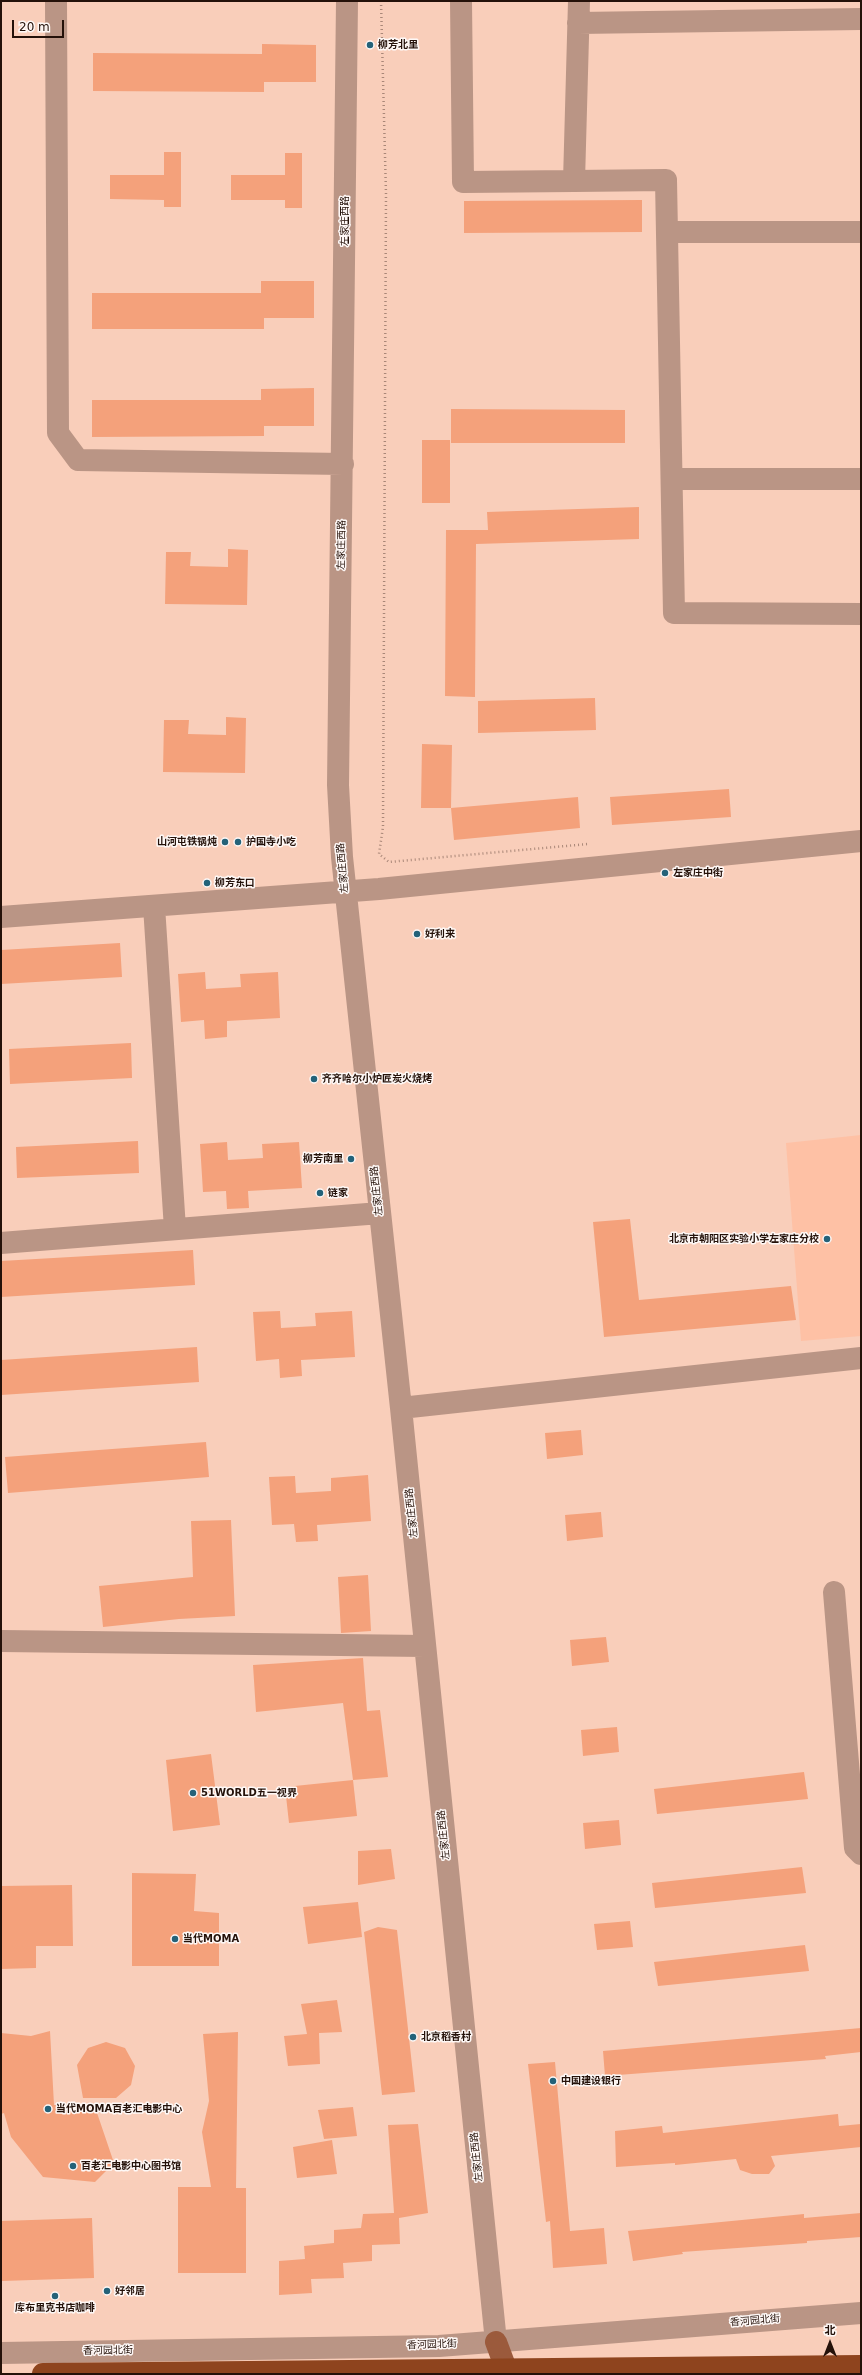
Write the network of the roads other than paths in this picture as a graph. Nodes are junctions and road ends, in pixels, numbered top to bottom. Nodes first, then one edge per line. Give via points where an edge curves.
1 (56, 1) edge
2 (347, 1) edge
3 (461, 1) edge
4 (579, 1) edge
5 (861, 19) edge
6 (578, 23) junction
7 (574, 181) junction
8 (667, 232) junction
9 (861, 232) edge
10 (343, 464) junction
11 (672, 479) junction
12 (861, 479) edge
13 (861, 614) edge
14 (861, 842) edge
15 (345, 892) junction
16 (154, 906) junction
17 (1, 917) edge
18 (380, 1213) junction
19 (175, 1229) junction
20 (1, 1243) edge
21 (861, 1358) edge
22 (401, 1408) junction
23 (834, 1592) dead end
24 (1, 1641) edge
25 (425, 1646) junction
26 (861, 1854) edge
27 (861, 2312) edge
28 (496, 2342) junction
29 (1, 2353) edge
30 (861, 2366) edge
31 (43, 2374) edge
32 (495, 2374) edge
33 (508, 2374) edge

1 - 10 street via 58,433 78,460
2 - 10 street, 左家庄西路
3 - 7 street via 462,182
4 - 6 street
5 - 6 street
6 - 7 street
7 - 8 street via 666,180
8 - 9 street
8 - 11 street
10 - 15 street, 左家庄西路 via 338,785
11 - 12 street
11 - 13 street via 674,613
14 - 15 street
15 - 16 street
15 - 18 street, 左家庄西路
16 - 17 street
16 - 19 street
18 - 19 street
18 - 22 street, 左家庄西路
19 - 20 street
21 - 22 street
22 - 25 street, 左家庄西路
23 - 26 street via 855,1848
24 - 25 street
25 - 28 street, 左家庄西路
27 - 28 street, 香河园北街
28 - 29 street, 香河园北街 via 404,2347
28 - 32 main road
28 - 33 main road, 左家庄西路
30 - 31 highway, bridge

